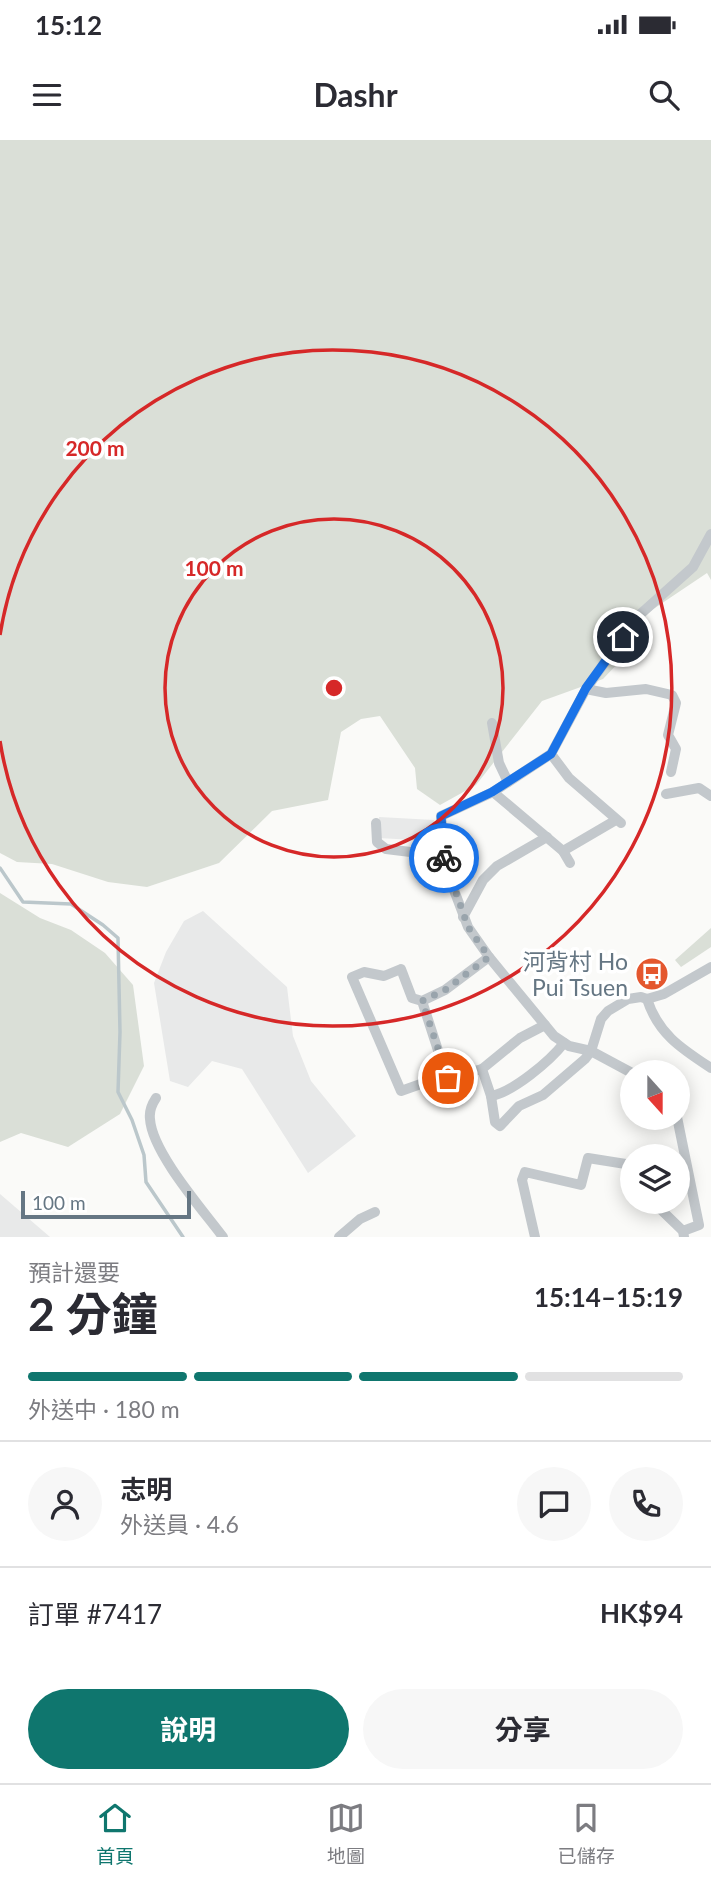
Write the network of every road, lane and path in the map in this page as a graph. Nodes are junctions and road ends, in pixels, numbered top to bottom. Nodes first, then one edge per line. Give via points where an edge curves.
1 (711, 534) edge
2 (586, 688) junction
3 (492, 723) dead end
4 (551, 754) junction
5 (671, 772) dead end
6 (508, 782) junction
7 (492, 792) junction
8 (666, 794) dead end
9 (711, 796) edge
10 (376, 823) dead end
11 (547, 837) junction
12 (564, 851) junction
13 (443, 856) junction
14 (570, 863) dead end
15 (463, 917) junction
16 (489, 957) junction
17 (711, 967) edge
18 (647, 999) junction
19 (422, 1001) junction
20 (545, 1025) junction
21 (564, 1043) junction
22 (591, 1051) junction
23 (620, 1067) edge
24 (711, 1068) edge
25 (482, 1069) junction
26 (446, 1075) junction
27 (491, 1096) junction
28 (156, 1098) dead end
29 (620, 1163) edge
30 (690, 1195) edge
31 (375, 1212) dead end
32 (664, 1214) edge
33 (683, 1234) edge
34 (223, 1237) edge
35 (339, 1237) edge
36 (536, 1237) edge

1 - 2 street via 693,567 636,618
2 - 4 street
2 - 5 street via 606,692 646,689 672,695 676,703 668,735 676,749
3 - 6 street via 499,764
4 - 6 street
4 - 12 street via 569,778 618,821
6 - 7 street
7 - 11 street
7 - 13 street via 441,816
8 - 9 street via 699,788
10 - 13 street via 377,842 386,849
11 - 12 street
11 - 15 street via 497,866 483,880
12 - 14 street
13 - 15 street
15 - 16 street
16 - 19 street
16 - 20 street
17 - 18 street
18 - 22 street via 628,999 604,1014
18 - 24 street via 675,1044
19 - 26 street
19 - 26 street via 412,998 401,969 384,976 364,972 352,977 401,1091
20 - 21 street
20 - 25 street via 520,1038
21 - 22 street
21 - 27 street via 503,1093
22 - 23 street
22 - 27 street via 500,1126 493,1118
25 - 26 street
25 - 27 street
28 - 34 street via 150,1118 153,1133
29 - 36 street via 588,1158 581,1185 525,1172 522,1180
30 - 33 street via 699,1225
31 - 35 street
32 - 33 street

